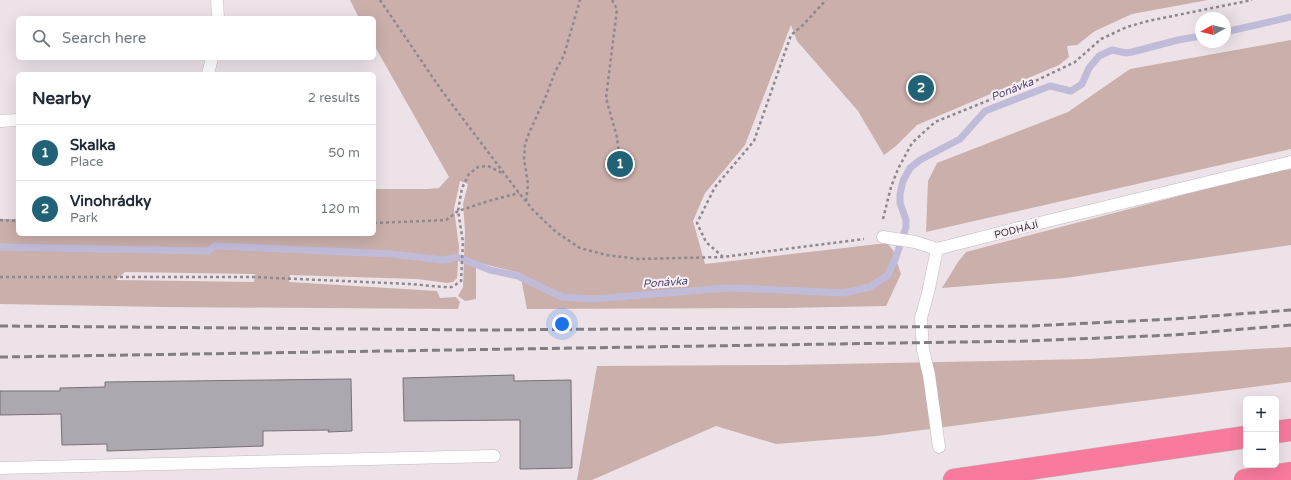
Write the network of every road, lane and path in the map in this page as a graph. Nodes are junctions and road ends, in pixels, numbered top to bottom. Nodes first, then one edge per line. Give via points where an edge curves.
1 (217, 0) edge
2 (380, 0) edge
3 (580, 0) edge
4 (612, 0) edge
5 (826, 0) edge
6 (1252, 0) edge
7 (218, 16) edge
8 (212, 60) edge
9 (208, 72) edge
10 (0, 120) edge
11 (16, 120) edge
12 (1291, 162) edge
13 (620, 164) dead end
14 (503, 173) junction
15 (519, 193) junction
16 (526, 202) junction
17 (458, 211) junction
18 (0, 220) edge
19 (16, 221) edge
20 (376, 223) edge
21 (881, 238) junction
22 (938, 250) junction
23 (723, 257) junction
24 (0, 277) edge
25 (1291, 430) edge
26 (1279, 432) edge
27 (1243, 437) edge
28 (939, 447) dead end
29 (494, 456) dead end
30 (1, 469) edge
31 (1291, 473) edge
32 (954, 480) edge
33 (1245, 480) edge

1 - 7 lane
2 - 14 path via 442,91
3 - 16 path via 564,55 525,144 524,159 528,184
4 - 13 path via 617,9 606,98 617,137
5 - 23 path via 791,35 754,141 715,187 697,223 706,242
6 - 21 path via 1127,27 1101,39 1075,62 1029,84 935,122 912,143 898,169 891,187
8 - 9 lane
10 - 11 lane
12 - 22 lane, PODHÁJÍ
14 - 15 path
14 - 17 path via 488,166 478,167 469,174 462,188
15 - 16 path
15 - 17 path
16 - 23 path via 556,232 580,248 606,255 640,259
17 - 20 path via 446,220
17 - 24 path via 463,242 461,281 452,287 253,277
18 - 19 path
21 - 22 lane via 915,242
21 - 23 path
22 - 28 lane via 921,318 923,350
25 - 26 highway
27 - 32 highway
29 - 30 lane
31 - 33 highway

